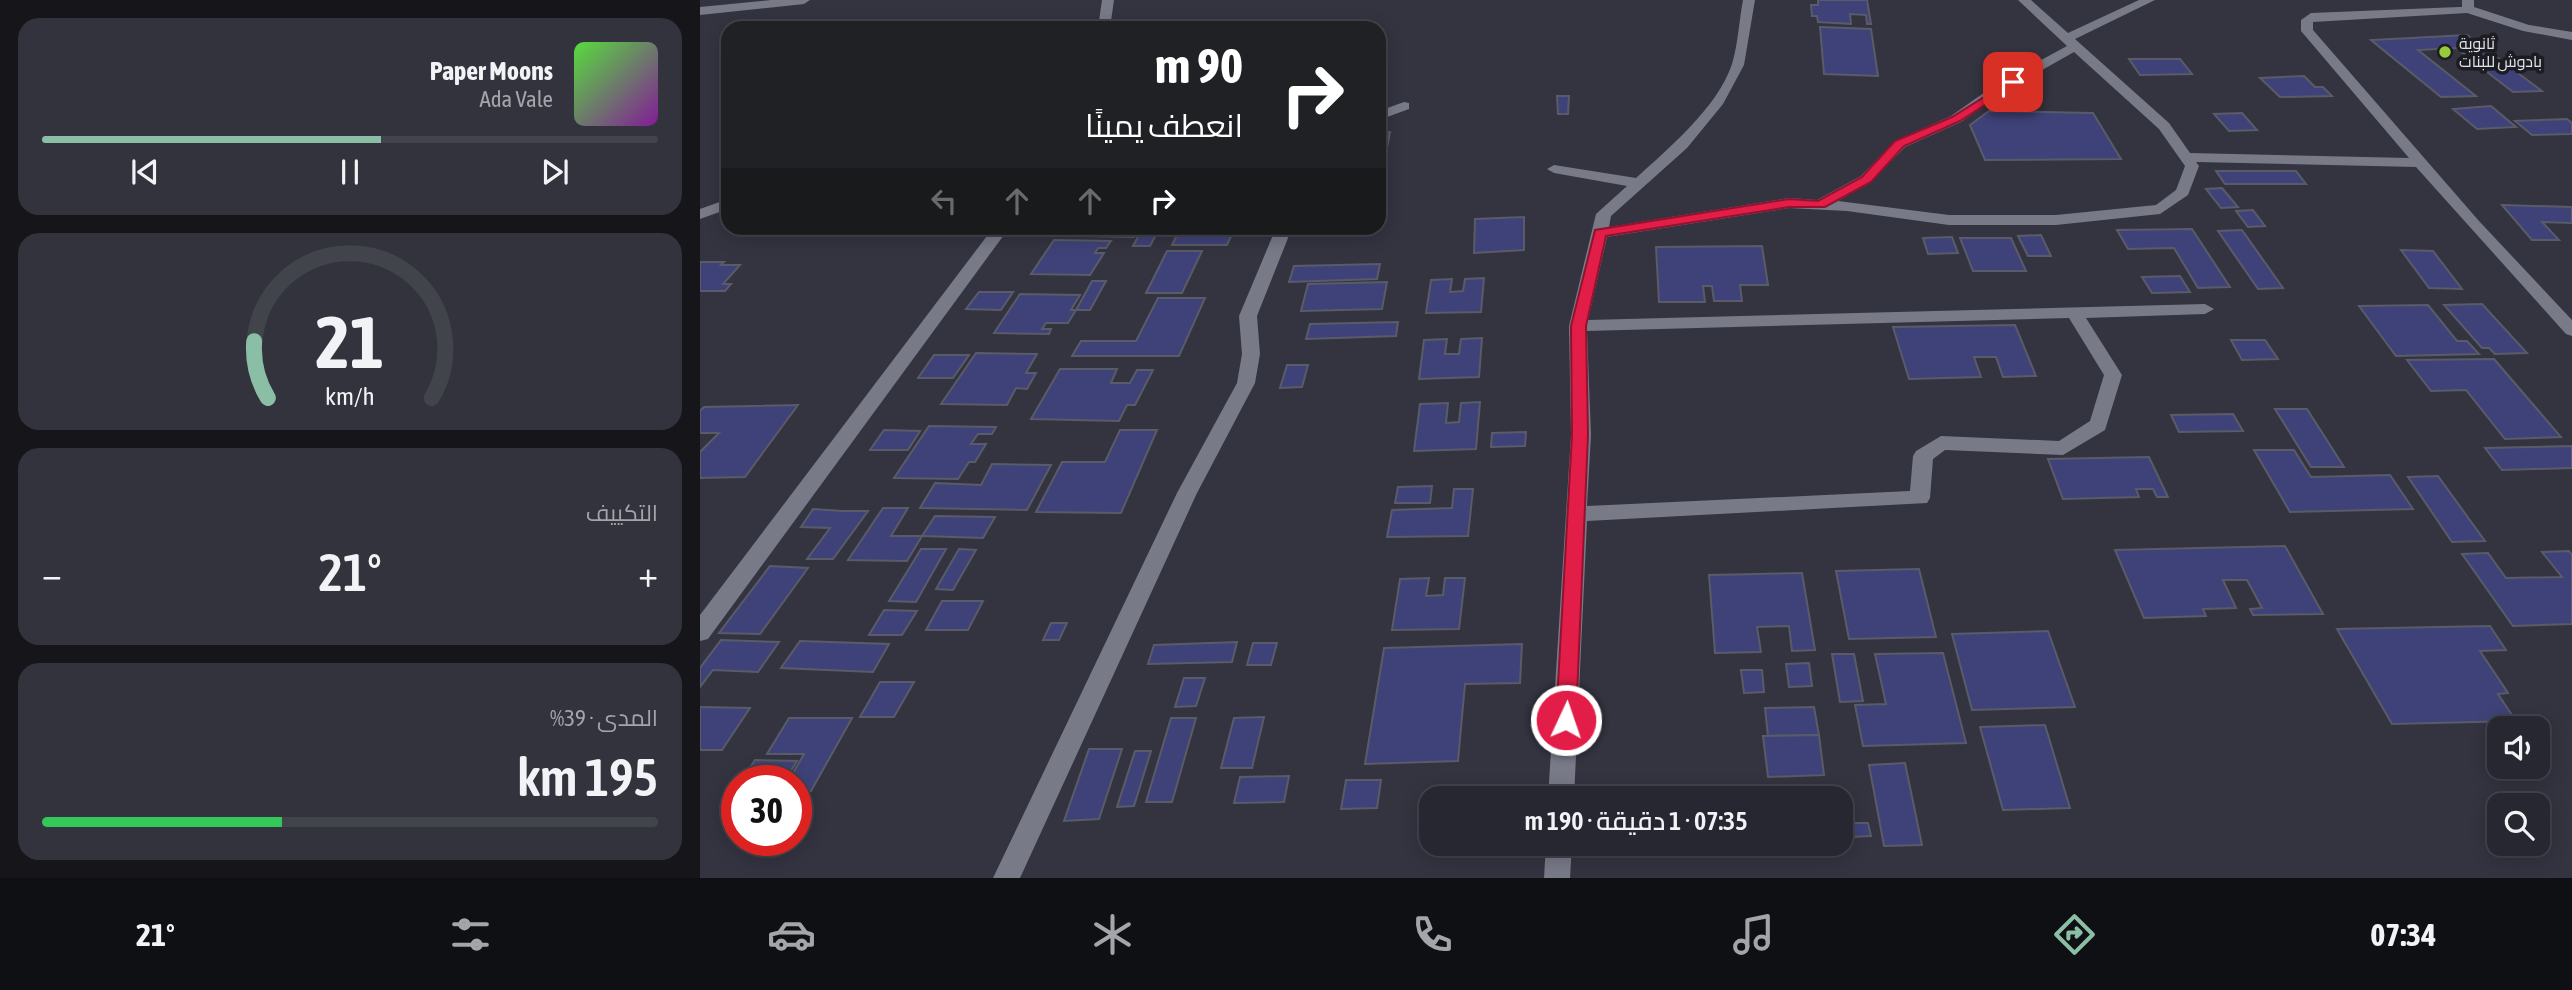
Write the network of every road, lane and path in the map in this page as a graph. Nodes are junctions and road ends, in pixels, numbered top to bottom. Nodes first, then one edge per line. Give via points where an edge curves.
1 (804, 0) edge
2 (1108, 0) edge
3 (1749, 0) edge
4 (2024, 0) edge
5 (2149, 0) edge
6 (2468, 4) edge
7 (700, 11) edge
8 (1105, 21) edge
9 (2572, 36) edge
10 (2070, 43) junction
11 (1404, 106) dead end
12 (1386, 113) edge
13 (2186, 158) junction
14 (2420, 163) junction
15 (1555, 169) dead end
16 (1637, 183) junction
17 (1821, 205) junction
18 (721, 206) edge
19 (700, 214) edge
20 (1600, 233) junction
21 (996, 235) edge
22 (1281, 235) edge
23 (2205, 309) dead end
24 (2075, 313) junction
25 (1578, 326) junction
26 (2570, 326) edge
27 (1576, 514) junction
28 (700, 632) edge
29 (1563, 786) edge
30 (1558, 856) edge
31 (1006, 878) edge
32 (1557, 878) edge

1 - 7 street
2 - 8 street
3 - 16 street via 1738,65 1716,104 1682,145
4 - 10 street
5 - 10 street
6 - 9 street via 2527,28
6 - 14 street via 2459,11 2306,20 2307,31
10 - 13 street via 2164,126
10 - 17 street via 1956,119 1900,144 1866,179
11 - 12 street
13 - 14 street
13 - 17 street via 2192,166 2183,192 2160,209 2056,220 1949,220
14 - 26 street
15 - 16 street
16 - 20 street via 1604,214
17 - 20 street via 1789,203
18 - 19 street
20 - 25 street
21 - 28 street
22 - 31 street via 1248,316 1251,354 1246,383 1187,493
23 - 24 street
24 - 25 street
24 - 27 street via 2113,374 2098,425 2063,449 1941,443 1923,456 1920,498
25 - 27 street
27 - 29 street
30 - 32 street

